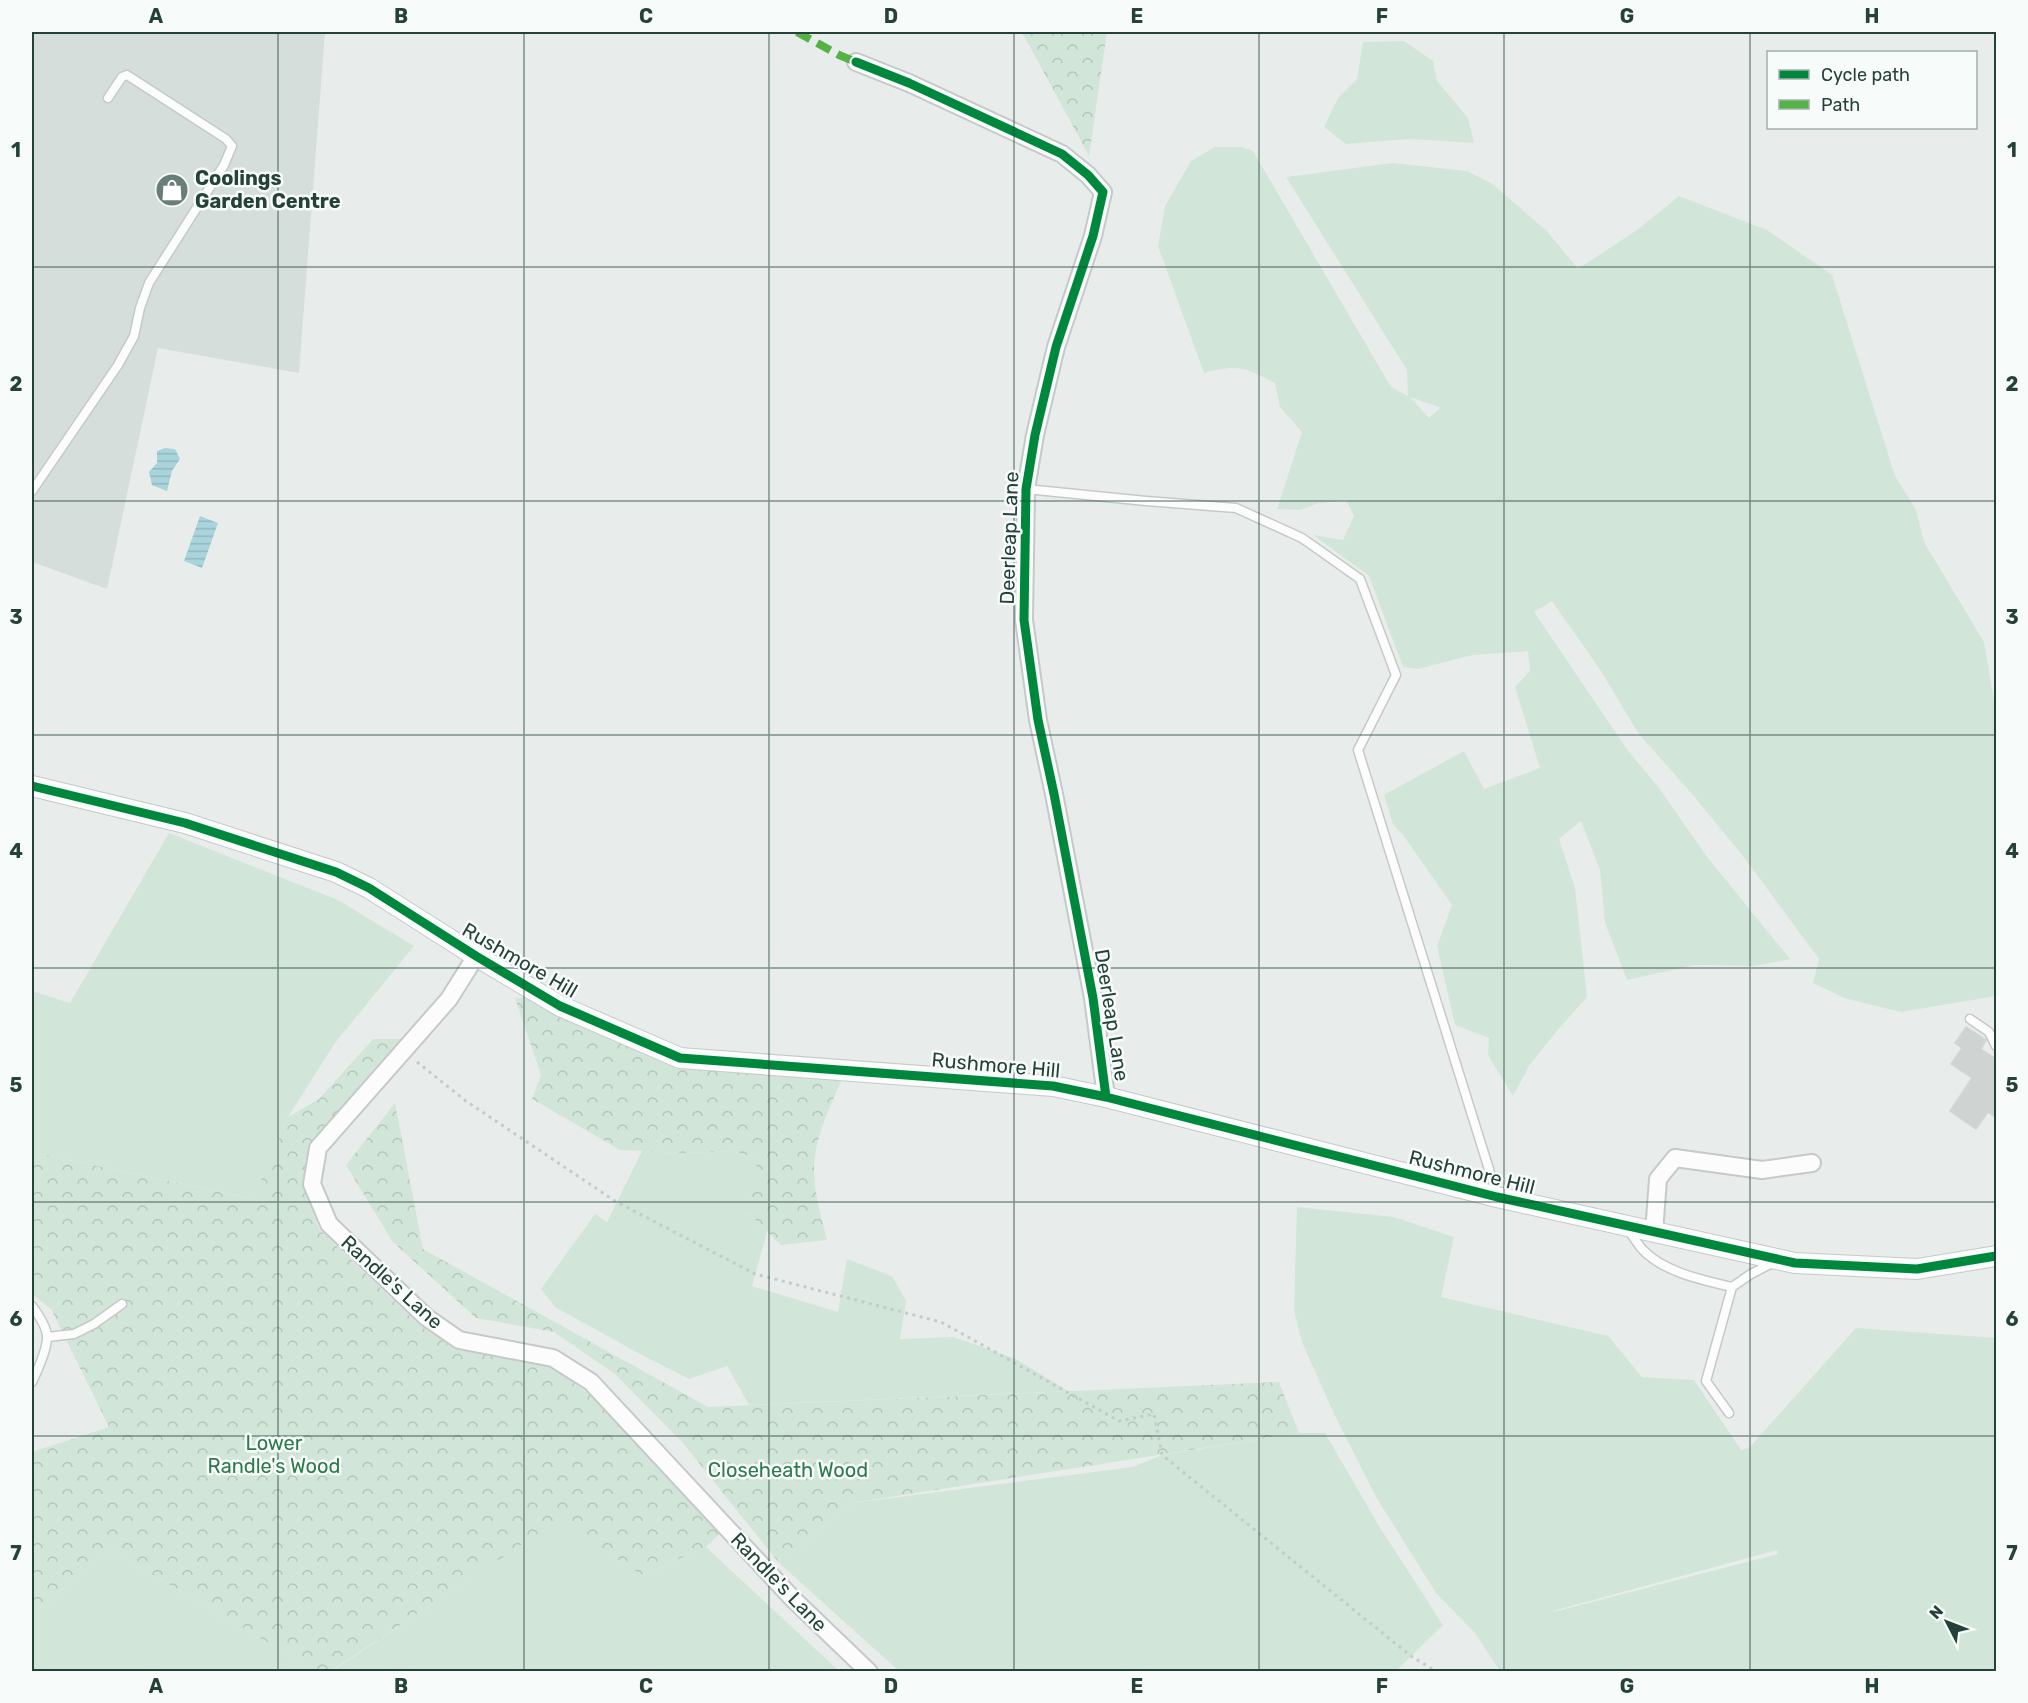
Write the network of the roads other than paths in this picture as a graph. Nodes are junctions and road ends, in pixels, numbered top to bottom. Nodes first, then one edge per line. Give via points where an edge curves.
1 (856, 62) dead end
2 (108, 98) dead end
3 (1026, 489) junction
4 (32, 491) edge
5 (32, 786) edge
6 (476, 956) junction
7 (1970, 1019) dead end
8 (1996, 1046) edge
9 (1106, 1096) junction
10 (1812, 1163) dead end
11 (1497, 1197) junction
12 (1627, 1227) junction
13 (1653, 1233) junction
14 (1996, 1256) edge
15 (1779, 1260) junction
16 (1732, 1287) junction
17 (122, 1304) dead end
18 (32, 1306) edge
19 (47, 1337) junction
20 (32, 1382) edge
21 (1729, 1413) dead end
22 (869, 1671) edge

1 - 3 street, Deerleap Lane via 1062,154 1103,192 1093,236 1056,347
2 - 4 lane via 122,77 128,75 232,146 224,165 149,283 134,336 118,365
3 - 9 street, Deerleap Lane via 1026,631 1038,720 1093,998
3 - 11 lane via 1236,508 1302,538 1360,579 1396,675 1358,750
5 - 6 street, Rushmore Hill via 185,823 336,872 369,888
6 - 9 street, Rushmore Hill via 560,1006 680,1058 1053,1086
6 - 22 street, Randle's Lane via 449,999 318,1148 312,1184 329,1224 426,1317 459,1340 553,1358 591,1382 792,1598
7 - 8 lane via 1989,1032
9 - 11 street, Rushmore Hill
10 - 13 street via 1762,1170 1675,1158 1658,1179
11 - 12 street, Rushmore Hill
12 - 13 street, Rushmore Hill
12 - 16 lane via 1652,1258 1685,1274
13 - 15 street, Rushmore Hill
14 - 15 street, Rushmore Hill via 1917,1269
15 - 16 lane
16 - 21 lane via 1706,1381
17 - 19 lane via 74,1334
18 - 19 lane
19 - 20 lane

